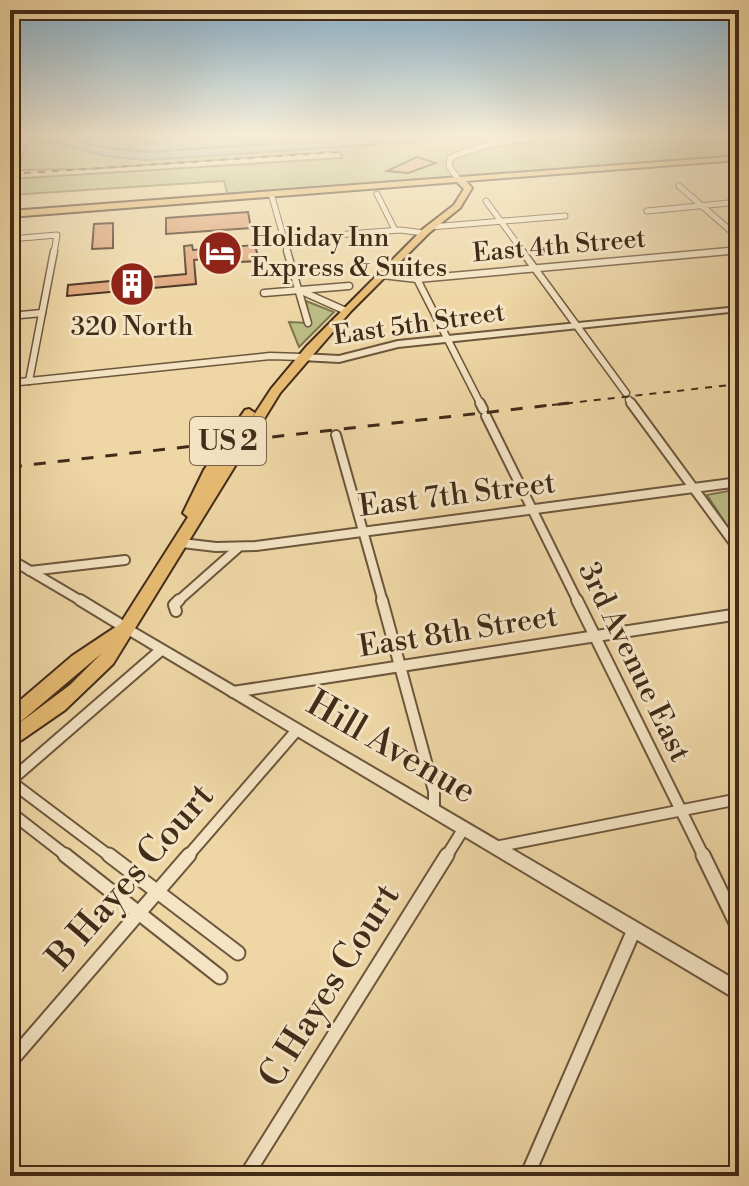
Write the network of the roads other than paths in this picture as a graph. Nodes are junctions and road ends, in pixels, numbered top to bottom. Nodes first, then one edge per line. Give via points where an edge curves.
1 (353, 189) edge
2 (468, 189) edge
3 (683, 189) edge
4 (377, 194) dead end
5 (272, 195) junction
6 (486, 201) dead end
7 (739, 202) edge
8 (701, 205) junction
9 (647, 211) dead end
10 (10, 216) edge
11 (565, 216) dead end
12 (501, 221) junction
13 (395, 230) junction
14 (427, 230) junction
15 (739, 238) edge
16 (10, 239) edge
17 (285, 239) junction
18 (739, 250) edge
19 (534, 269) junction
20 (382, 275) junction
21 (417, 279) junction
22 (349, 286) dead end
23 (299, 290) junction
24 (264, 293) dead end
25 (739, 309) edge
26 (346, 311) junction
27 (42, 313) junction
28 (10, 316) edge
29 (308, 323) dead end
30 (577, 326) junction
31 (448, 339) junction
32 (302, 357) junction
33 (29, 381) junction
34 (10, 383) edge
35 (336, 435) dead end
36 (739, 482) edge
37 (693, 488) junction
38 (532, 509) junction
39 (365, 531) junction
40 (182, 543) junction
41 (238, 548) junction
42 (739, 550) edge
43 (10, 559) edge
44 (125, 560) dead end
45 (30, 571) junction
46 (176, 611) dead end
47 (739, 614) edge
48 (126, 628) junction
49 (595, 635) junction
50 (161, 650) junction
51 (401, 665) junction
52 (233, 692) junction
53 (10, 720) edge
54 (297, 730) junction
55 (10, 740) edge
56 (10, 781) edge
57 (739, 799) edge
58 (434, 810) junction
59 (680, 811) junction
60 (10, 812) edge
61 (464, 828) junction
62 (495, 847) junction
63 (157, 893) junction
64 (139, 913) junction
65 (739, 929) edge
66 (634, 930) junction
67 (238, 953) dead end
68 (220, 977) dead end
69 (739, 992) edge
70 (10, 1062) edge
71 (246, 1176) edge
72 (527, 1176) edge

1 - 5 highway
2 - 14 highway, US 2
3 - 8 street
4 - 13 street
5 - 10 highway
5 - 17 street
6 - 12 street
7 - 8 street
8 - 9 street
8 - 15 street
11 - 12 street
12 - 14 street
12 - 19 street
13 - 14 street
13 - 17 street
14 - 20 highway, US 2
16 - 27 street via 57,235
17 - 23 street
18 - 19 street, East 4th Street
19 - 21 street, East 4th Street
19 - 30 street
20 - 21 street, East 4th Street
20 - 26 highway, US 2
21 - 31 street, 3rd Avenue East
22 - 23 street
23 - 24 street
23 - 26 street
23 - 29 street
25 - 30 street, East 5th Street
26 - 32 highway, US 2
27 - 28 street
27 - 33 street
30 - 31 street, East 5th Street
30 - 37 street
31 - 32 street, East 5th Street via 398,344 339,359
31 - 38 street, 3rd Avenue East
32 - 33 street, East 5th Street
32 - 40 highway, US 2 via 252,426
33 - 34 street, East 5th Street
35 - 39 street
36 - 37 street, East 7th Street
37 - 38 street, East 7th Street
37 - 42 street
38 - 39 street, East 7th Street
38 - 49 street, 3rd Avenue East
39 - 41 street, East 7th Street
39 - 51 street
40 - 41 street, East 7th Street
40 - 48 highway, US 2
41 - 46 street via 174,605
43 - 45 street, Hill Avenue
44 - 45 street
45 - 48 street, Hill Avenue
47 - 49 street, East 8th Street
48 - 50 street, Hill Avenue
48 - 53 highway, US 2
48 - 55 highway, US 2 via 98,668
49 - 51 street, East 8th Street
49 - 59 street, 3rd Avenue East
50 - 52 street, Hill Avenue
50 - 56 street
51 - 52 street, East 8th Street
51 - 58 street via 434,791
52 - 54 street, Hill Avenue
54 - 58 street, Hill Avenue
54 - 63 street, B Hayes Court
56 - 63 street
57 - 59 street
58 - 61 street, Hill Avenue
59 - 62 street
59 - 65 street, 3rd Avenue East
60 - 64 street
61 - 62 street, Hill Avenue
61 - 71 street, C Hayes Court
62 - 66 street, Hill Avenue
63 - 64 street, B Hayes Court
63 - 67 street
64 - 68 street
64 - 70 street, B Hayes Court
66 - 69 street, Hill Avenue
66 - 72 street

